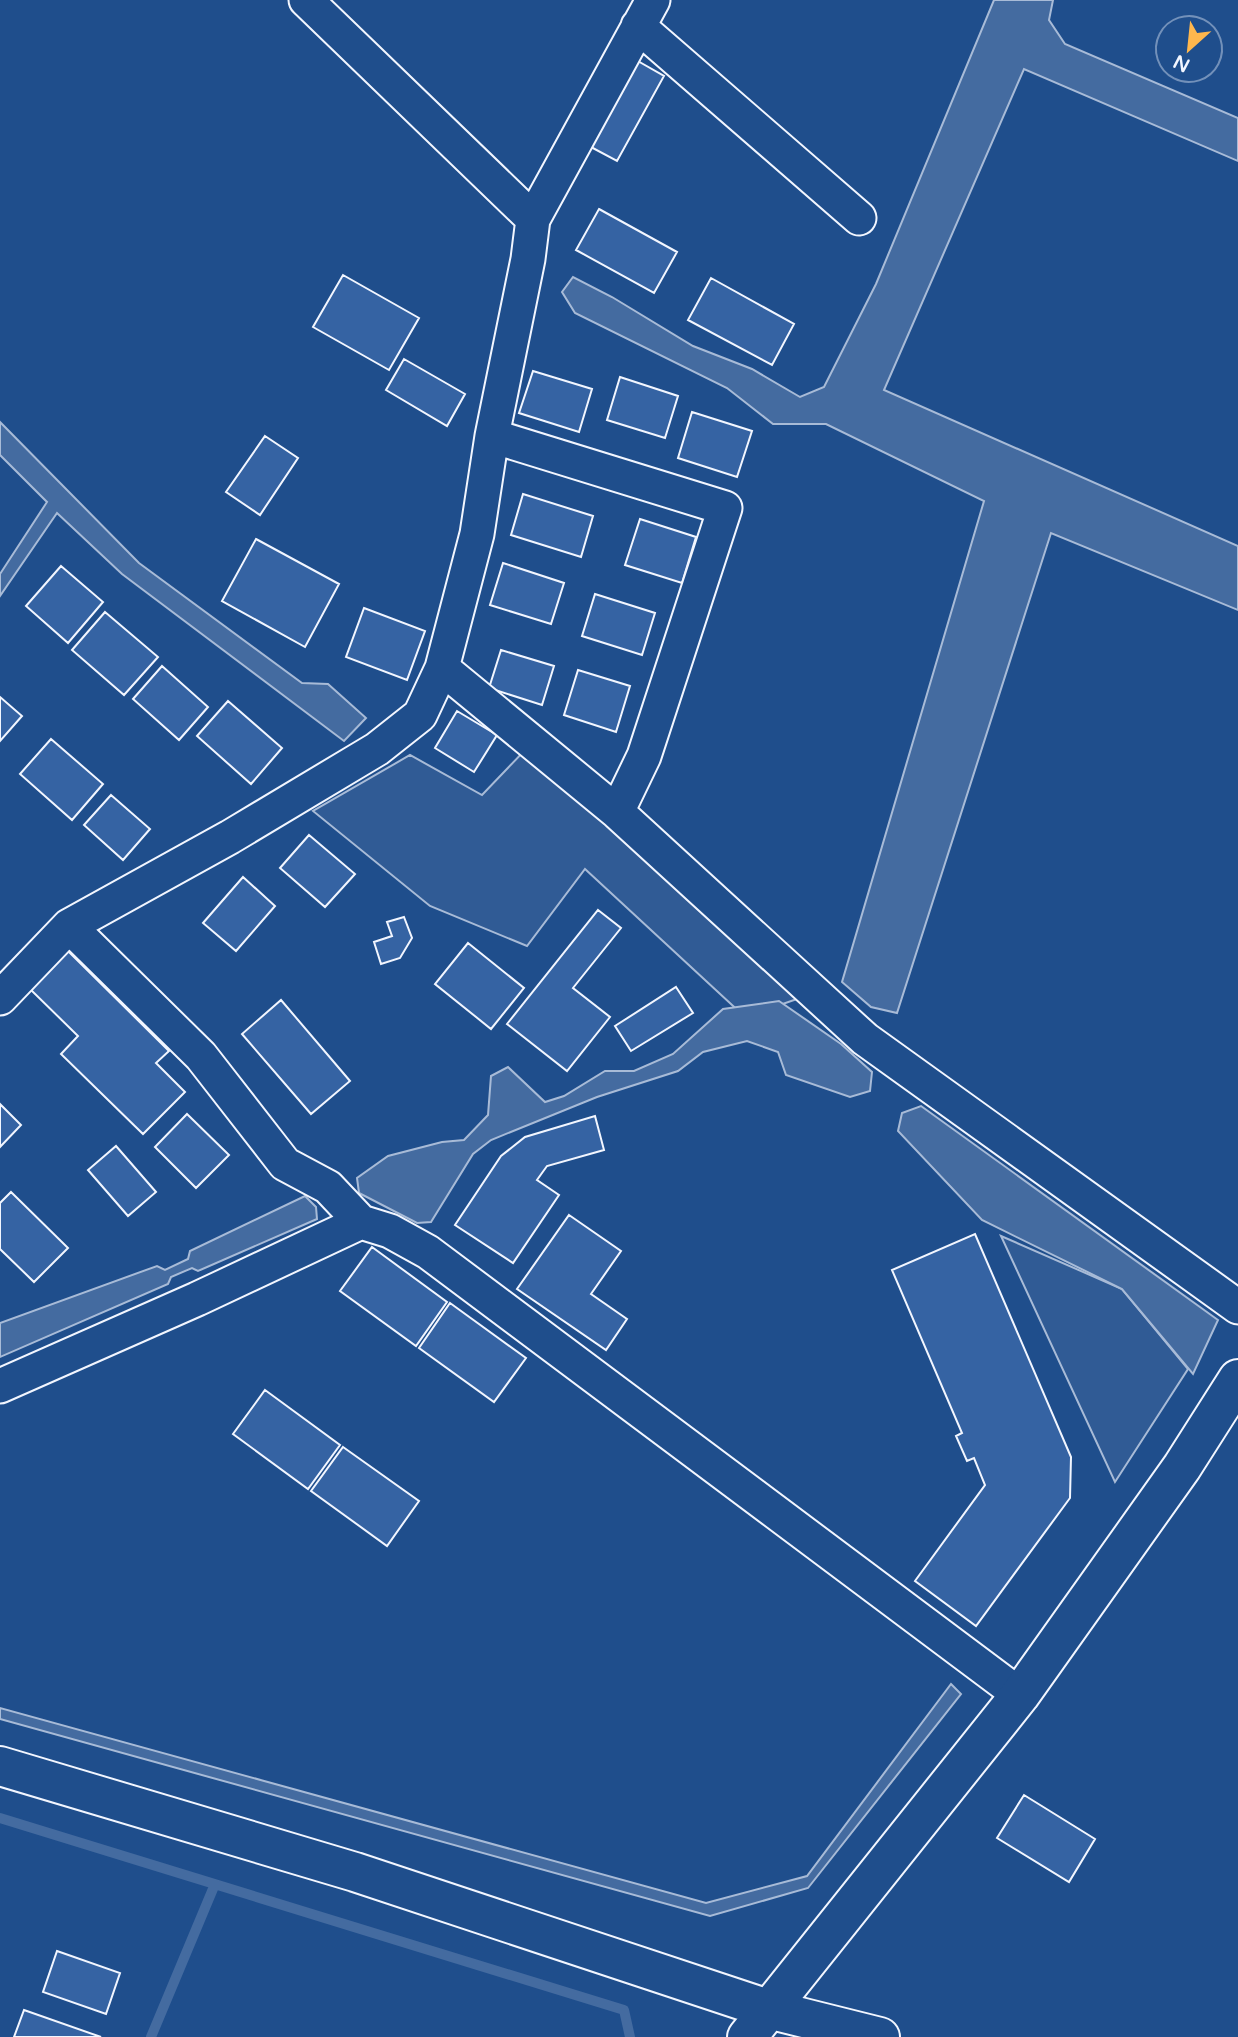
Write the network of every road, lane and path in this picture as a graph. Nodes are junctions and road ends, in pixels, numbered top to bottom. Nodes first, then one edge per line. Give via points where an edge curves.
1 (306, 0) edge
2 (646, 13) edge
3 (859, 218) dead end
4 (533, 219) junction
5 (492, 436) junction
6 (442, 668) junction
7 (617, 812) junction
8 (69, 926) junction
9 (0, 998) edge
10 (361, 1222) junction
11 (1238, 1307) edge
12 (1238, 1379) edge
13 (0, 1386) edge
14 (1020, 1695) junction
15 (0, 1766) edge
16 (758, 2023) edge
17 (880, 2037) edge

1 - 4 street
2 - 3 street
2 - 4 street
4 - 5 street
5 - 6 street via 477,534
5 - 7 street via 725,508 644,756
6 - 7 street
6 - 8 street via 420,715 377,749
7 - 11 street via 865,1039
8 - 9 street
8 - 10 street via 201,1056 285,1164 328,1187
10 - 13 street
10 - 14 street via 390,1231 428,1252
12 - 14 street via 1182,1467
14 - 16 street
15 - 16 street via 355,1872
16 - 17 street

